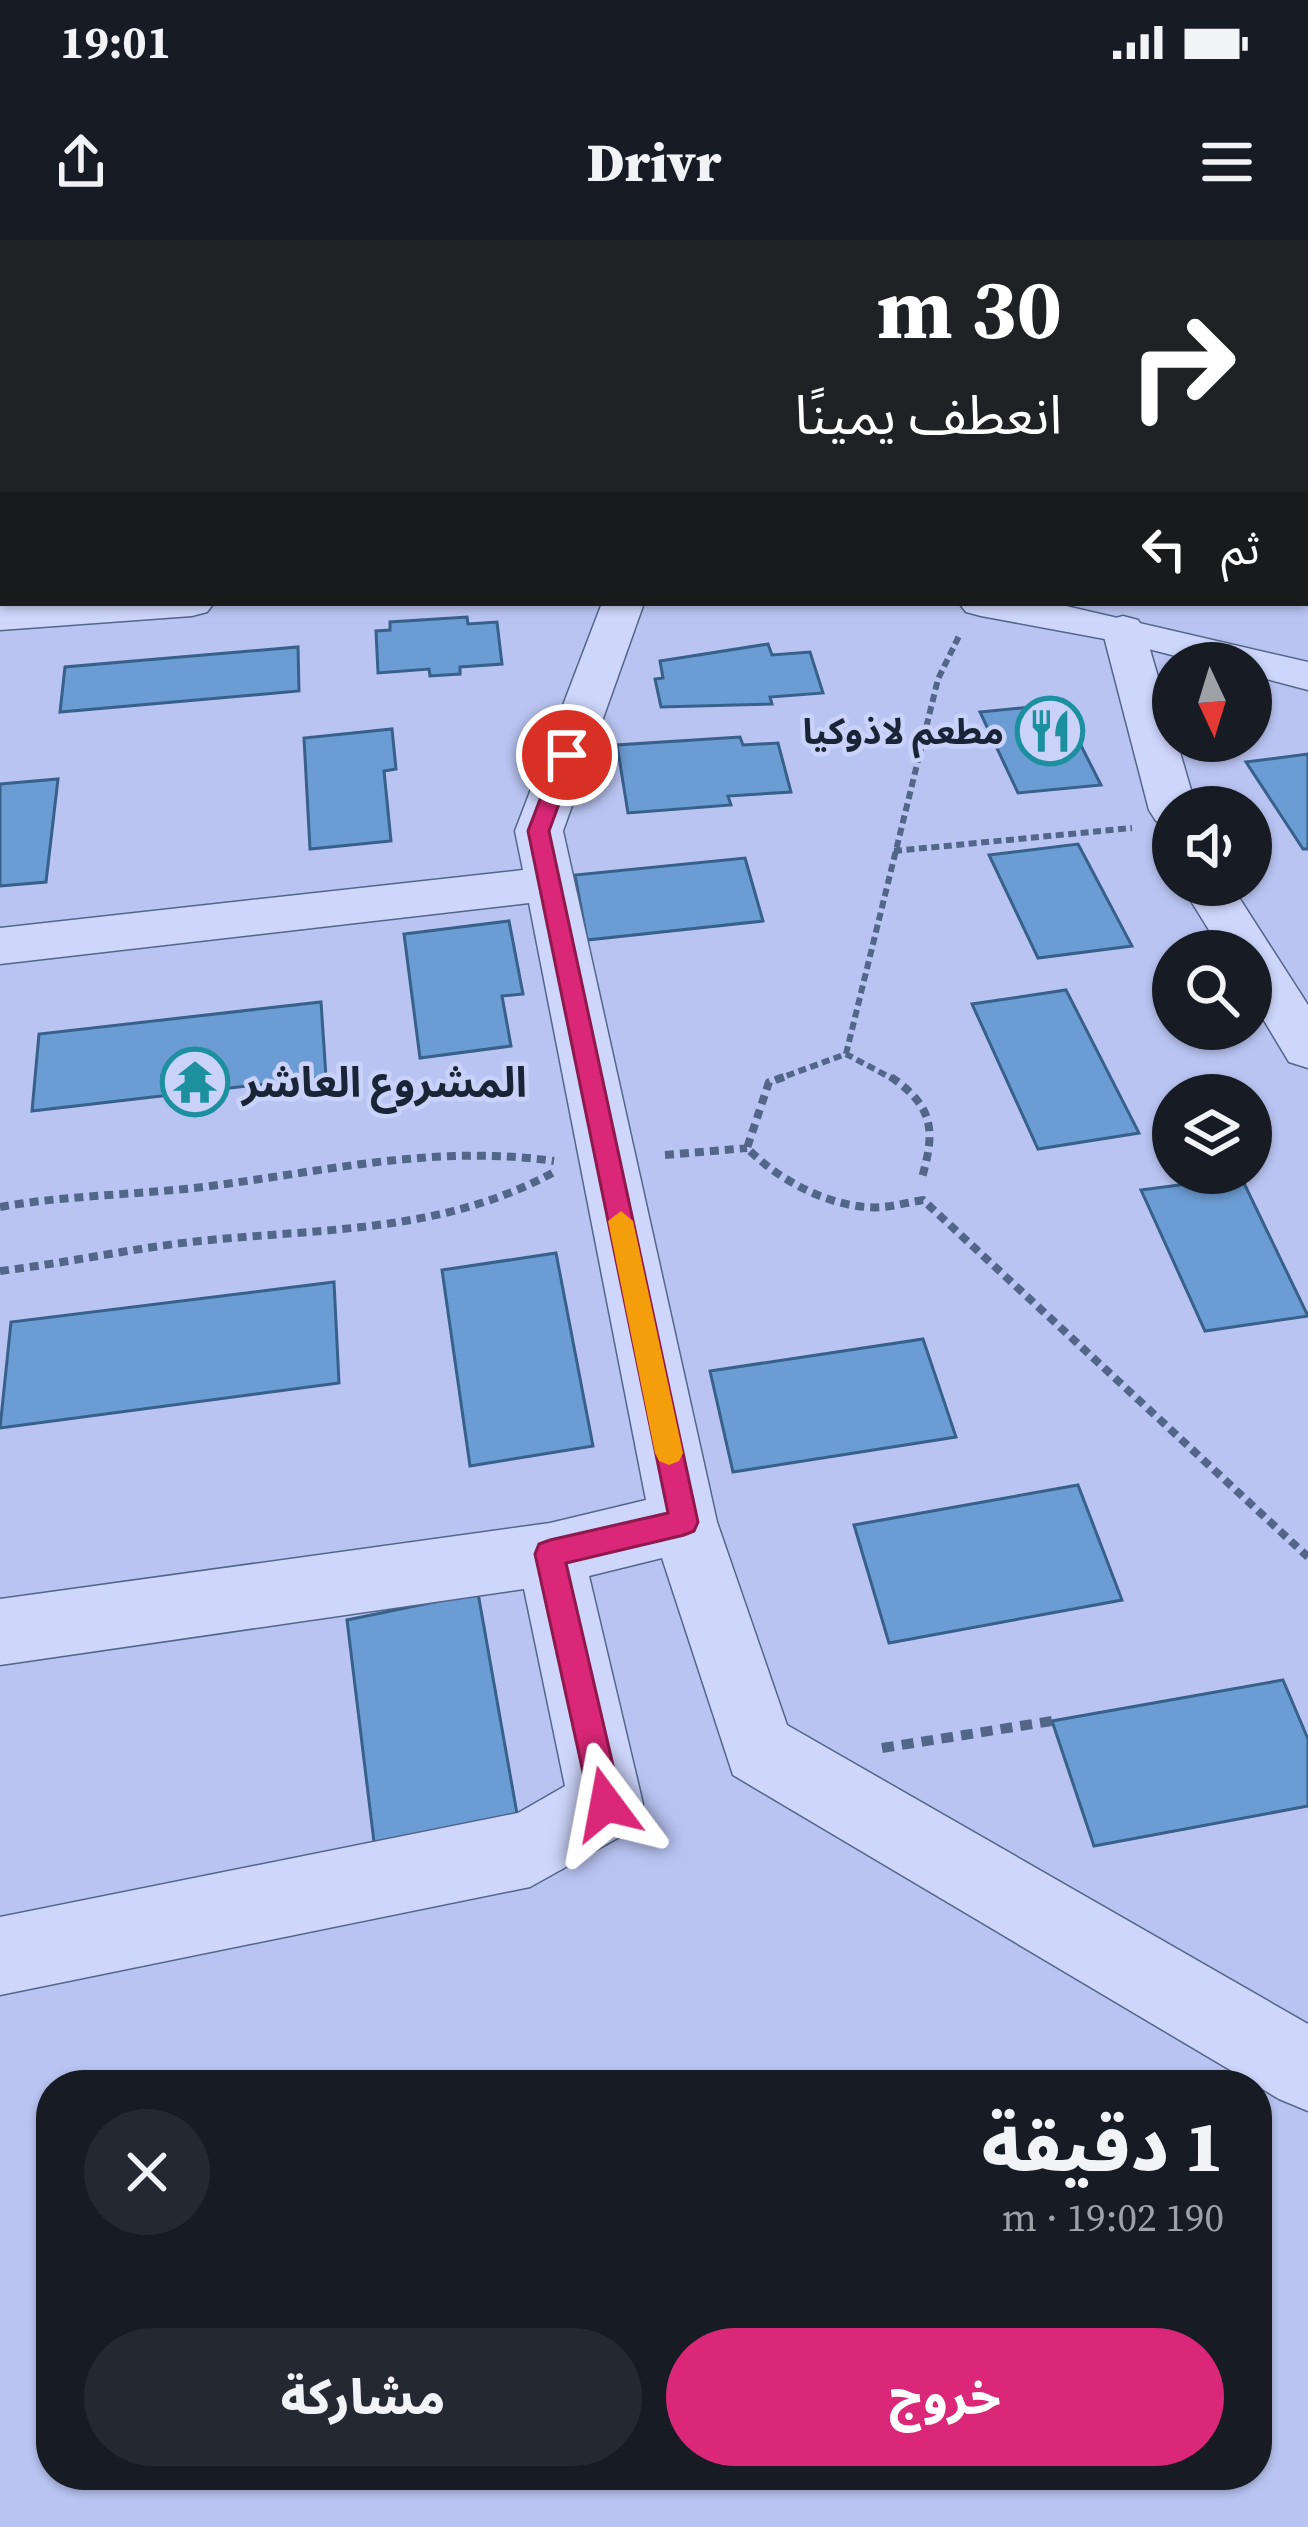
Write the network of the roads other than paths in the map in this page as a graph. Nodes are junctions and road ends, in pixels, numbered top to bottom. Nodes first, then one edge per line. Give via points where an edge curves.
1 (151, 606) edge
2 (622, 606) edge
3 (974, 612) edge
4 (0, 617) edge
5 (1123, 628) junction
6 (1308, 676) edge
7 (1153, 786) edge
8 (550, 884) junction
9 (0, 946) edge
10 (1272, 991) edge
11 (1308, 1048) edge
12 (684, 1522) junction
13 (550, 1554) junction
14 (0, 1632) edge
15 (0, 1956) edge
16 (1308, 2070) edge

1 - 4 street
2 - 8 street via 538,831
3 - 5 street
5 - 6 street
5 - 7 street
8 - 9 street
8 - 12 street
10 - 11 street
12 - 13 street
12 - 16 street via 759,1749
13 - 14 street
13 - 15 street via 606,1804 530,1849

